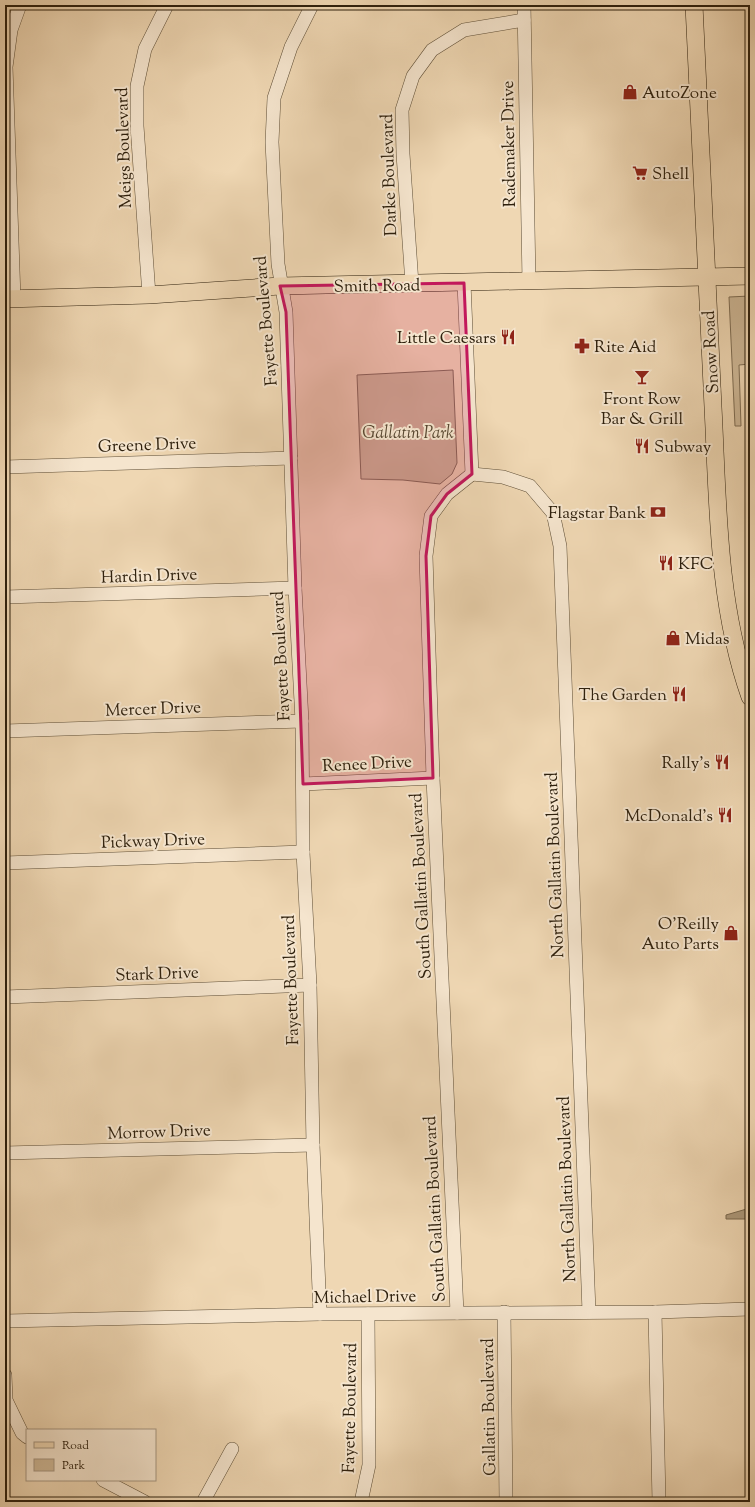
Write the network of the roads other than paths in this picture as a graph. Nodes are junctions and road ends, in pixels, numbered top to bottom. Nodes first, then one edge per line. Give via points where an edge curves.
1 (20, 5) edge
2 (167, 5) edge
3 (312, 5) edge
4 (524, 5) edge
5 (694, 5) edge
6 (524, 20) junction
7 (750, 276) edge
8 (706, 277) junction
9 (529, 282) junction
10 (464, 283) junction
11 (412, 284) junction
12 (280, 286) junction
13 (149, 295) junction
14 (10, 299) edge
15 (291, 458) junction
16 (5, 467) edge
17 (472, 474) junction
18 (295, 588) junction
19 (5, 598) edge
20 (750, 697) edge
21 (302, 722) junction
22 (5, 731) edge
23 (433, 778) junction
24 (303, 784) junction
25 (303, 852) junction
26 (5, 863) edge
27 (310, 985) junction
28 (5, 997) edge
29 (313, 1145) junction
30 (5, 1153) edge
31 (750, 1309) edge
32 (504, 1312) junction
33 (589, 1312) junction
34 (655, 1312) junction
35 (457, 1313) junction
36 (320, 1314) junction
37 (368, 1314) junction
38 (5, 1321) edge
39 (5, 1375) edge
40 (26, 1436) edge
41 (232, 1449) dead end
42 (105, 1481) edge
43 (145, 1502) edge
44 (203, 1502) edge
45 (362, 1502) edge
46 (506, 1502) edge
47 (658, 1502) edge

1 - 14 street via 11,30 6,67
2 - 13 street, Meigs Boulevard via 145,49 137,86
3 - 12 street, Fayette Boulevard via 291,47 274,98 272,142
4 - 6 street, Rademaker Drive
5 - 8 main road, Snow Road
6 - 9 street, Rademaker Drive
6 - 11 street, Darke Boulevard via 464,30 432,50 413,76 402,110
7 - 8 main road, Smith Road
8 - 9 main road, Smith Road
8 - 20 main road, Snow Road via 718,520 726,598 737,652
9 - 10 main road, Smith Road
10 - 11 main road, Smith Road
10 - 17 street
11 - 12 main road, Smith Road
12 - 13 main road, Smith Road
12 - 15 street, Fayette Boulevard via 286,312
13 - 14 main road, Smith Road
15 - 16 street, Greene Drive
15 - 18 street, Fayette Boulevard
17 - 23 street, South Gallatin Boulevard via 447,494 431,516 427,543
17 - 33 street, North Gallatin Boulevard via 504,477 530,486 553,513 560,546
18 - 19 street, Hardin Drive
18 - 21 street, Fayette Boulevard
21 - 22 street, Mercer Drive
21 - 24 street, Fayette Boulevard
23 - 24 street, Renee Drive
23 - 35 street, South Gallatin Boulevard
24 - 25 street, Fayette Boulevard
25 - 26 street, Pickway Drive
25 - 27 street, Fayette Boulevard
27 - 28 street, Stark Drive
27 - 29 street, Fayette Boulevard
29 - 30 street, Morrow Drive
29 - 36 street, Fayette Boulevard
31 - 34 street, Michael Drive
32 - 33 street, Michael Drive
32 - 35 street, Michael Drive
32 - 46 street, Gallatin Boulevard
33 - 34 street, Michael Drive
34 - 47 street
35 - 37 street, Michael Drive
36 - 37 street, Michael Drive
36 - 38 street, Michael Drive
37 - 45 street, Fayette Boulevard via 369,1465
39 - 40 street via 6,1400
41 - 44 street
42 - 43 street

